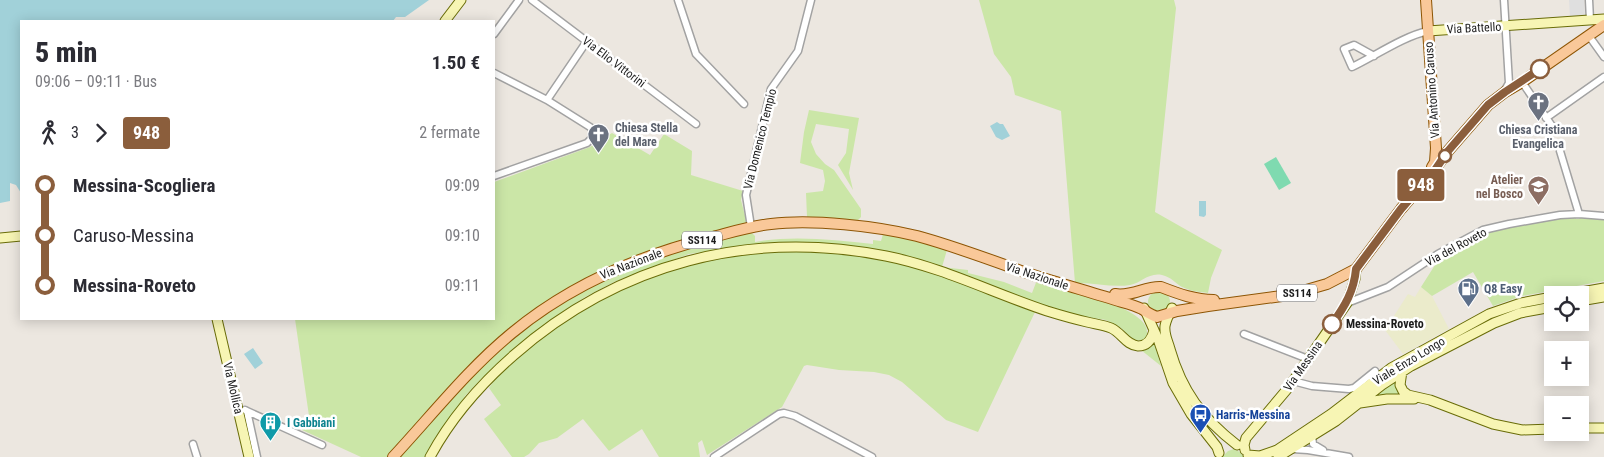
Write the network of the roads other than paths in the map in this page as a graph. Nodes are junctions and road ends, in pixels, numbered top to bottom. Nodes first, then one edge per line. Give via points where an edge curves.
1 (461, 0) edge
2 (519, 0) edge
3 (532, 0) edge
4 (678, 0) edge
5 (811, 0) edge
6 (1426, 0) edge
7 (1504, 0) edge
8 (1589, 0) edge
9 (1604, 19) edge
10 (446, 20) edge
11 (1590, 20) junction
12 (1604, 25) edge
13 (1506, 26) junction
14 (1428, 31) junction
15 (495, 33) edge
16 (1588, 36) junction
17 (587, 41) junction
18 (1374, 56) junction
19 (1604, 57) edge
20 (495, 74) edge
21 (1604, 77) edge
22 (1522, 82) junction
23 (1507, 87) junction
24 (547, 100) junction
25 (744, 104) dead end
26 (1546, 118) junction
27 (696, 124) dead end
28 (1554, 129) dead end
29 (1436, 148) junction
30 (1448, 151) junction
31 (1560, 151) dead end
32 (495, 176) edge
33 (1427, 177) junction
34 (1579, 214) junction
35 (1604, 216) edge
36 (751, 227) junction
37 (20, 236) edge
38 (0, 238) edge
39 (1356, 269) junction
40 (1076, 288) junction
41 (1152, 288) junction
42 (1166, 288) junction
43 (1604, 288) edge
44 (1589, 291) edge
45 (1115, 294) junction
46 (1188, 297) junction
47 (1604, 297) edge
48 (1544, 299) edge
49 (1589, 300) edge
50 (1248, 301) junction
51 (1347, 303) junction
52 (1208, 306) junction
53 (1544, 308) edge
54 (1169, 312) junction
55 (1148, 314) junction
56 (217, 320) edge
57 (1154, 330) junction
58 (1244, 334) dead end
59 (1169, 344) junction
60 (1308, 359) junction
61 (1375, 371) dead end
62 (1402, 371) junction
63 (1293, 381) junction
64 (1430, 400) junction
65 (1357, 404) junction
66 (237, 406) junction
67 (247, 411) junction
68 (1589, 428) edge
69 (1604, 428) edge
70 (1544, 429) edge
71 (1312, 436) junction
72 (194, 444) dead end
73 (322, 445) dead end
74 (1236, 445) junction
75 (1291, 449) junction
76 (1329, 453) junction
77 (1248, 454) edge
78 (1218, 455) edge
79 (197, 457) edge
80 (249, 457) edge
81 (257, 457) edge
82 (393, 457) edge
83 (430, 457) edge
84 (714, 457) edge
85 (872, 457) edge
86 (1278, 457) edge
87 (1349, 457) edge

1 - 10 street
2 - 15 street
3 - 17 street, Via Elio Vittorini
4 - 25 street via 696,54
5 - 36 street, Via Domenico Tempio via 798,51 771,89 746,195
6 - 14 main road, Via Antonino Caruso
7 - 13 street
8 - 11 street
9 - 11 street, Via Battello
11 - 13 street, Via Battello
12 - 16 main road, Via Messina
13 - 14 street, Via Battello
13 - 23 street
14 - 18 street, Via Battello
14 - 29 main road, Via Antonino Caruso
16 - 19 street
16 - 22 main road, Via Messina
17 - 24 street
17 - 27 street, Via Elio Vittorini
18 - 18 street, Via Battello via 1352,67 1344,49 1354,45
20 - 24 street
21 - 26 street
22 - 23 main road, Via Messina
22 - 26 street
23 - 30 main road, Via Messina
24 - 32 street via 590,127 593,137 586,143
26 - 28 street
29 - 30 main road via 1441,154
29 - 33 main road, Via Antonino Caruso via 1435,164
30 - 33 main road, Via Messina
31 - 34 street
33 - 39 main road, Via Messina
34 - 35 street, Via del Roveto
34 - 51 street, Via del Roveto via 1483,230 1388,286
36 - 40 main road, Via Nazionale / SS114 via 812,223 898,232
36 - 82 main road, Via Nazionale / SS114 via 690,242 577,287 512,333 490,353
37 - 38 street
39 - 50 main road, SS114 via 1308,290
39 - 51 street, Via Messina
40 - 45 main road
40 - 55 main road via 1123,302
41 - 42 main road
41 - 45 main road
41 - 55 main road via 1144,296
42 - 46 main road
42 - 54 main road via 1173,299
43 - 44 street
45 - 46 main road via 1130,292 1157,281 1168,283
46 - 50 main road
47 - 49 street
48 - 77 street, Viale Enzo Longo via 1489,314 1391,368 1277,450 1260,456
50 - 52 main road
51 - 60 street, Via Messina
52 - 54 main road
52 - 59 street via 1176,317 1170,326
53 - 62 street, Viale Enzo Longo via 1494,323
54 - 55 main road via 1157,317
54 - 59 street via 1165,326
55 - 57 street
56 - 66 street, Via Mollica
57 - 78 street via 1172,383 1217,447
57 - 83 street via 1147,344 1131,345 1112,328 1047,311 930,267 860,251 783,247 709,255 617,285 542,332 489,378
58 - 60 street
59 - 74 street via 1179,376 1198,409
60 - 63 street, Via Messina
61 - 63 street via 1349,389
62 - 64 street via 1399,382 1403,391
62 - 65 street, Viale Enzo Longo
63 - 77 street, Via Messina via 1246,438 1244,445
64 - 65 street via 1387,399
64 - 70 street via 1511,428
65 - 71 street, Viale Enzo Longo
66 - 67 street
66 - 80 street, Via Mollica
67 - 73 street
67 - 81 street
68 - 69 street
71 - 75 street, Viale Enzo Longo
71 - 76 street via 1313,444
72 - 79 street
74 - 77 street
74 - 78 street via 1225,447
75 - 76 street
75 - 86 street, Viale Enzo Longo
76 - 87 street
84 - 85 street via 784,413

